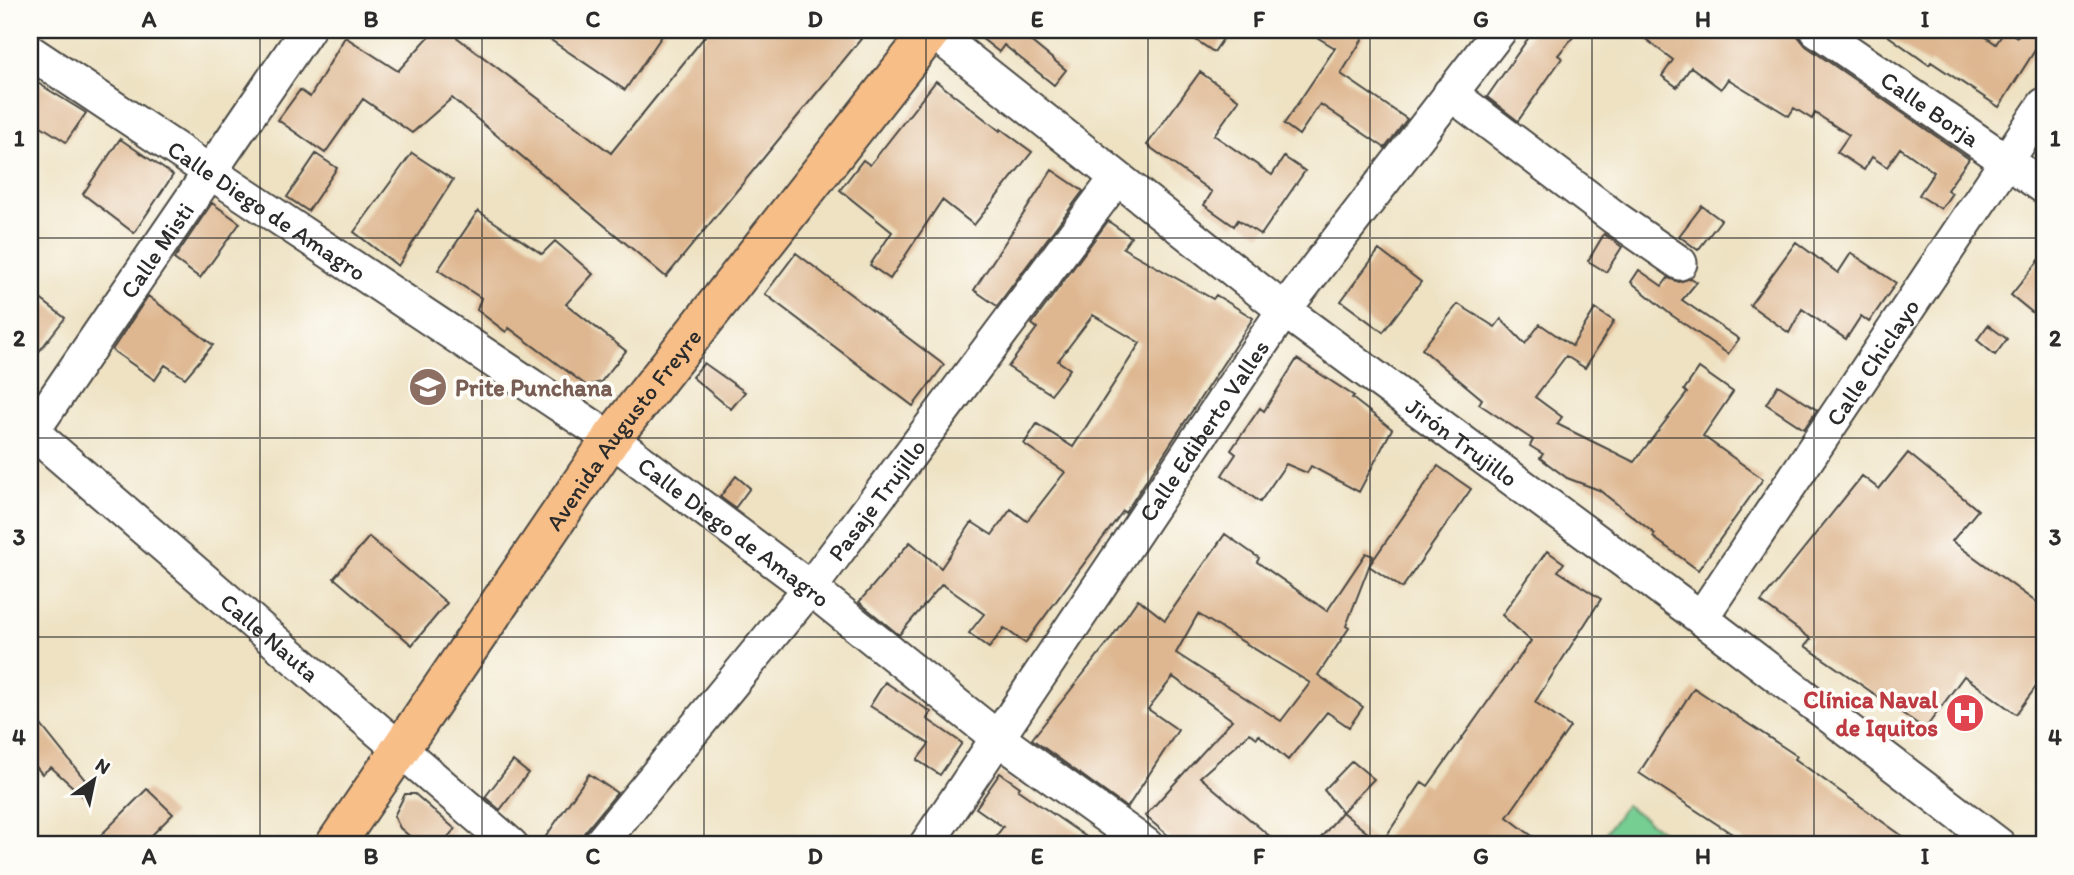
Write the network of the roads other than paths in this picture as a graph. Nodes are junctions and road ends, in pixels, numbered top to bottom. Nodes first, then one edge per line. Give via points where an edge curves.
1 (307, 30) edge
2 (931, 30) edge
3 (1500, 30) edge
4 (1817, 30) edge
5 (30, 52) edge
6 (1450, 93) junction
7 (2044, 105) edge
8 (2008, 161) junction
9 (211, 170) junction
10 (1116, 179) junction
11 (2044, 187) edge
12 (1679, 263) dead end
13 (1284, 310) junction
14 (31, 433) edge
15 (611, 439) junction
16 (810, 588) junction
17 (1701, 618) junction
18 (999, 739) junction
19 (398, 749) junction
20 (335, 845) edge
21 (511, 845) edge
22 (599, 845) edge
23 (926, 845) edge
24 (1146, 845) edge
25 (1999, 845) edge

1 - 9 street, Calle Misti
2 - 10 street, Jirón Trujillo
2 - 15 main road, Avenida Augusto Freyre
3 - 6 street, Calle Ediberto Valles
4 - 8 street, Calle Borja
5 - 9 street, Calle Diego de Amagro
6 - 12 street
6 - 13 street, Calle Ediberto Valles
7 - 8 street, Calle Chiclayo
8 - 11 street, Calle Borja
8 - 17 street, Calle Chiclayo
9 - 14 street, Calle Misti
9 - 15 street, Calle Diego de Amagro
10 - 13 street, Jirón Trujillo
10 - 16 street, Pasaje Trujillo
13 - 17 street, Jirón Trujillo
13 - 18 street, Calle Ediberto Valles
14 - 19 street, Calle Nauta
15 - 16 street, Calle Diego de Amagro
15 - 19 main road, Avenida Augusto Freyre
16 - 18 street, Calle Diego de Amagro
16 - 22 street, Pasaje Trujillo
17 - 25 street, Jirón Trujillo
18 - 23 street, Calle Ediberto Valles
18 - 24 street, Calle Diego de Amagro
19 - 20 main road, Avenida Augusto Freyre
19 - 21 street, Calle Nauta

